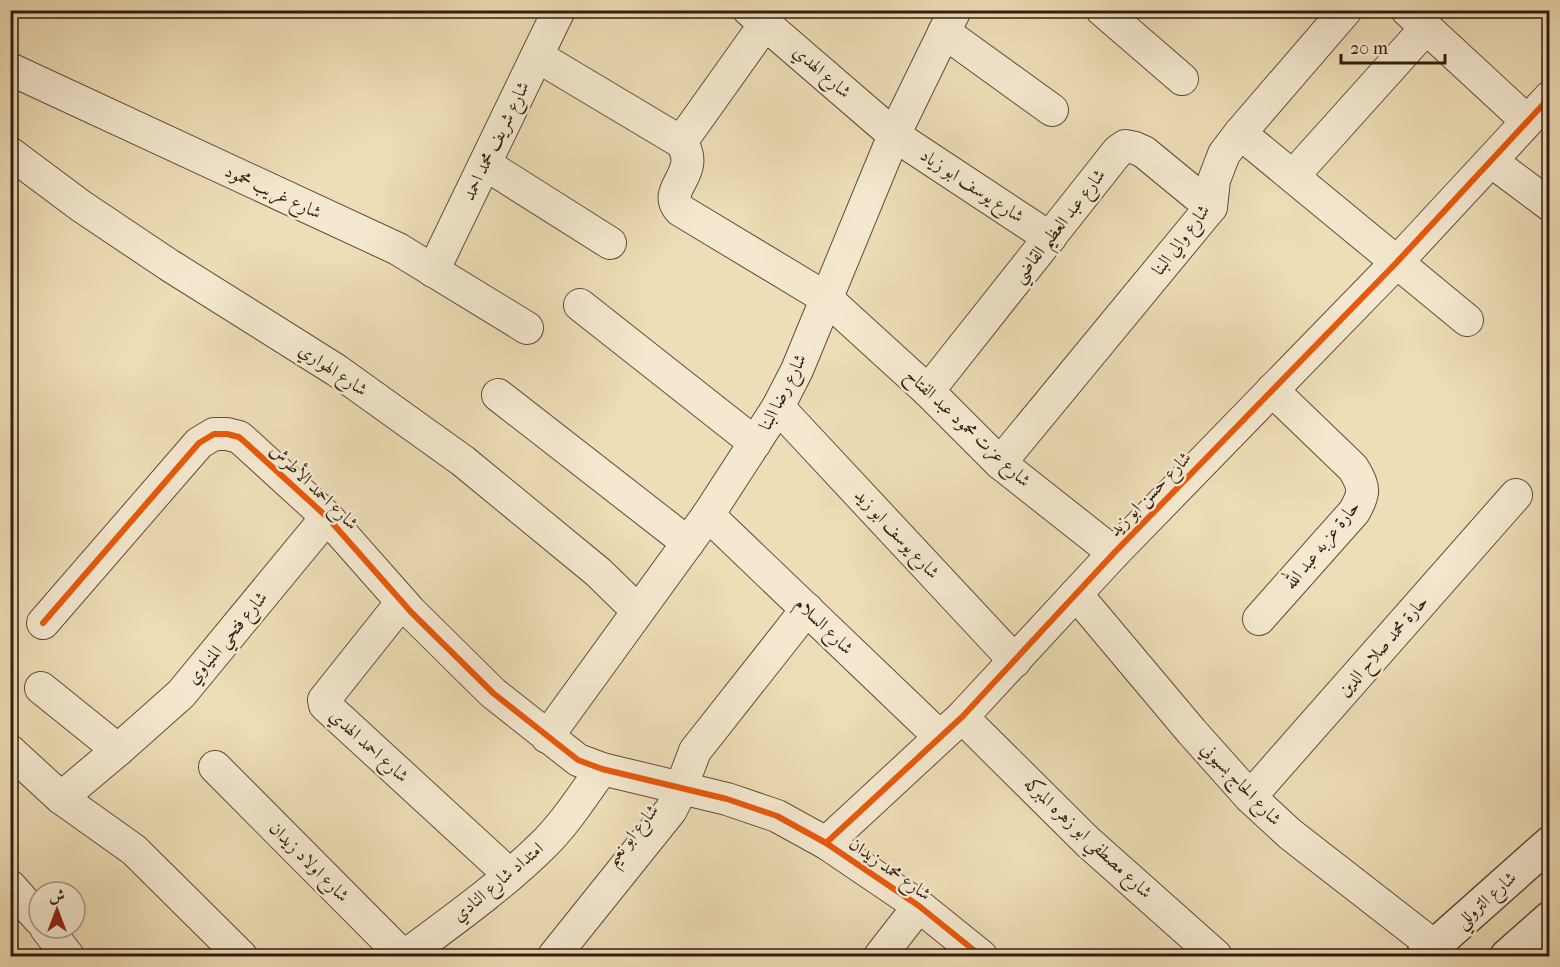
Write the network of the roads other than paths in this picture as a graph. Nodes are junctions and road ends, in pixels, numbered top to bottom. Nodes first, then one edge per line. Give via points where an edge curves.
1 (559, 10) edge
2 (1102, 10) edge
3 (1346, 10) edge
4 (757, 17) edge
5 (1417, 19) edge
6 (950, 21) edge
7 (537, 56) junction
8 (10, 69) edge
9 (1182, 79) dead end
10 (1550, 97) edge
11 (1052, 110) dead end
12 (1527, 121) junction
13 (1240, 133) junction
14 (894, 135) junction
15 (681, 142) junction
16 (10, 153) edge
17 (1491, 161) junction
18 (485, 164) junction
19 (1293, 176) junction
20 (1550, 205) edge
21 (1211, 207) junction
22 (1050, 238) junction
23 (610, 243) dead end
24 (1397, 262) junction
25 (433, 271) junction
26 (826, 298) junction
27 (580, 305) dead end
28 (1467, 320) dead end
29 (527, 328) dead end
30 (1272, 390) junction
31 (928, 392) junction
32 (498, 395) dead end
33 (778, 408) junction
34 (755, 443) junction
35 (1000, 463) junction
36 (1516, 495) dead end
37 (708, 515) junction
38 (327, 516) junction
39 (688, 543) junction
40 (1114, 553) junction
41 (1076, 594) junction
42 (402, 602) junction
43 (807, 609) junction
44 (638, 611) junction
45 (1259, 619) dead end
46 (43, 623) dead end
47 (1015, 661) junction
48 (41, 687) dead end
49 (951, 727) junction
50 (547, 737) junction
51 (118, 750) junction
52 (10, 751) edge
53 (215, 767) dead end
54 (602, 769) junction
55 (681, 789) junction
56 (1251, 796) junction
57 (61, 798) junction
58 (826, 843) junction
59 (1550, 843) edge
60 (510, 875) junction
61 (10, 886) edge
62 (27, 905) edge
63 (919, 906) junction
64 (1550, 918) edge
65 (55, 940) edge
66 (1428, 951) edge
67 (68, 957) edge
68 (241, 957) edge
69 (404, 957) edge
70 (554, 957) edge
71 (880, 957) edge
72 (981, 957) edge
73 (1216, 957) edge
74 (1507, 957) edge

1 - 7 street, شارع شريف محمد احمد
2 - 9 street
3 - 13 street, شارع والي البنا
4 - 14 street, شارع الهدي
4 - 15 street
5 - 12 street
5 - 19 street
6 - 11 street
6 - 14 street, شارع رضا البنا
7 - 15 street
7 - 18 street, شارع شريف محمد احمد
8 - 25 street, شارع غريب محمود via 398,249
10 - 12 street, شارع حسن ابو زيد
12 - 17 street, شارع حسن ابو زيد
13 - 19 street
13 - 21 street, شارع والي البنا via 1224,154 1214,180
14 - 22 street, شارع يوسف ابو زياد
14 - 26 street, شارع رضا البنا
15 - 26 street, شارع عزت محمود عبد الفتاح via 689,163 674,195 677,207
16 - 44 street, شارع الهواري via 169,265 336,370 462,461 598,572
17 - 20 street
17 - 24 street, شارع حسن ابو زيد
18 - 23 street
18 - 25 street, شارع شريف محمد احمد
19 - 24 street
21 - 22 street, شارع عبد العظيم القاضي via 1144,152 1125,146
21 - 35 street, شارع والي البنا
22 - 31 street, شارع عبد العظيم القاضي
24 - 28 street
24 - 30 street, شارع حسن ابو زيد
25 - 29 street, شارع غريب محمود
26 - 31 street, شارع عزت محمود عبد الفتاح
26 - 33 street, شارع رضا البنا
27 - 34 street
30 - 40 street, شارع حسن ابو زيد
30 - 45 street, حارة عزبه عبد الله via 1353,468 1362,482 1362,498
31 - 35 street, شارع عزت محمود عبد الفتاح
32 - 39 street
33 - 34 street, شارع رضا البنا
33 - 47 street, شارع يوسف ابو زيد
34 - 37 street, شارع رضا البنا
35 - 40 street, شارع عزت محمود عبد الفتاح
36 - 56 street, حارة محمد صلاح الدين
37 - 39 street, شارع رضا البنا
37 - 43 street, شارع السلام
38 - 42 street, شارع احمد الأطرش
38 - 46 street, شارع احمد الأطرش via 239,437 214,434 199,443
38 - 51 street, شارع فتحي المنياوي via 181,694
39 - 44 street, شارع رضا البنا
40 - 41 street, شارع حسن ابو زيد
41 - 47 street, شارع حسن ابو زيد
41 - 56 street, شارع الحاج بسيوني
42 - 50 street, شارع احمد الأطرش via 493,693
42 - 60 street, شارع احمد الهدي via 324,700 325,705
43 - 49 street, شارع السلام
43 - 55 street, شارع ابو نعيم via 695,751
44 - 50 street, شارع رضا البنا
47 - 49 street, شارع حسن ابو زيد
48 - 51 street
49 - 58 street, شارع حسن ابو زيد
49 - 73 street, شارع مصطفي ابو زهره المبركه
50 - 54 street, شارع احمد الأطرش via 578,760
51 - 57 street, شارع فتحي المنياوي
52 - 57 street
53 - 69 street, شارع اولاد زيدان
54 - 55 street, شارع محمد زيدان
54 - 60 street, امتداد شارع النادي via 544,845
55 - 58 street, شارع محمد زيدان via 777,816
55 - 70 street, شارع ابو نعيم via 671,810
56 - 66 street, شارع الحاج بسيوني
57 - 68 street via 134,850
58 - 63 street, شارع محمد زيدان
59 - 66 street, شارع التروللي
60 - 69 street, امتداد شارع النادي
61 - 62 street
63 - 71 street
63 - 72 street, شارع محمد زيدان
64 - 74 street
65 - 67 street

